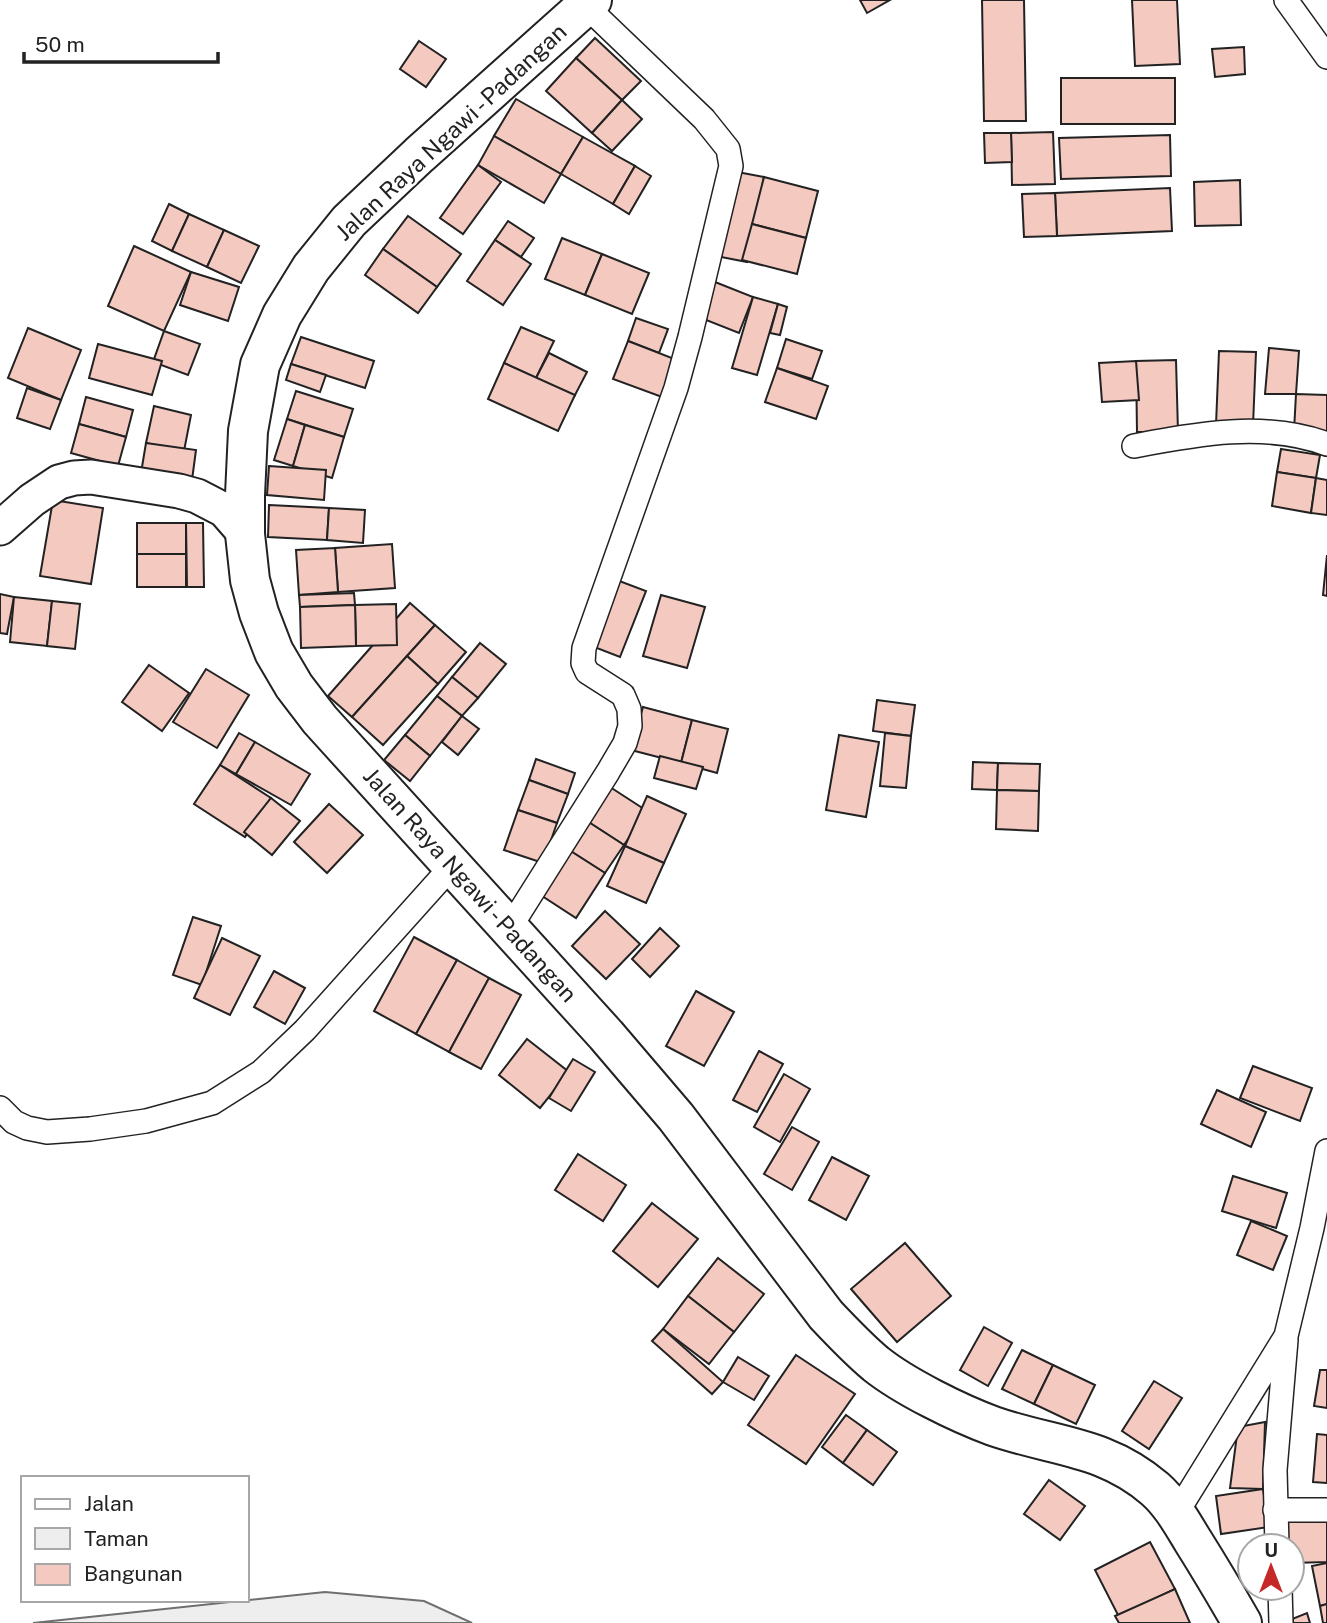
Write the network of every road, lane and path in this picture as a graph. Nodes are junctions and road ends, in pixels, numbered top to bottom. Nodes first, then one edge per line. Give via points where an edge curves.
1 (1286, 0) edge
2 (589, 3) edge
3 (1327, 57) edge
4 (1327, 444) edge
5 (1134, 446) dead end
6 (0, 528) edge
7 (245, 534) junction
8 (453, 866) junction
9 (509, 929) junction
10 (0, 1108) edge
11 (1327, 1151) edge
12 (1320, 1228) edge
13 (1286, 1336) junction
14 (1275, 1510) junction
15 (1327, 1510) edge
16 (1176, 1514) junction
17 (1276, 1532) edge
18 (1280, 1602) edge
19 (1242, 1623) edge
20 (1281, 1623) edge

1 - 3 street
2 - 7 highway, Jalan Raya Ngawi - Padangan via 349,221 312,268 282,315 260,365 248,430
2 - 9 street via 704,119 728,149 731,166 676,388 584,648 587,672 623,695 630,726 608,772
4 - 5 street via 1307,437 1242,432
6 - 7 street via 59,482 91,477 197,496 224,510
7 - 8 highway, Jalan Raya Ngawi - Padangan via 259,613 294,686
8 - 9 highway, Jalan Raya Ngawi - Padangan
8 - 10 street via 305,1030 261,1072 212,1103 146,1121 47,1132 14,1122
9 - 16 highway, Jalan Raya Ngawi - Padangan via 676,1117 826,1315 876,1364 902,1382 993,1426 1118,1463 1157,1491
11 - 12 street
12 - 13 street
13 - 14 street
13 - 16 street
14 - 15 street
14 - 17 street
16 - 19 highway, Jalan Raya Ngawi - Padangan
18 - 20 street

